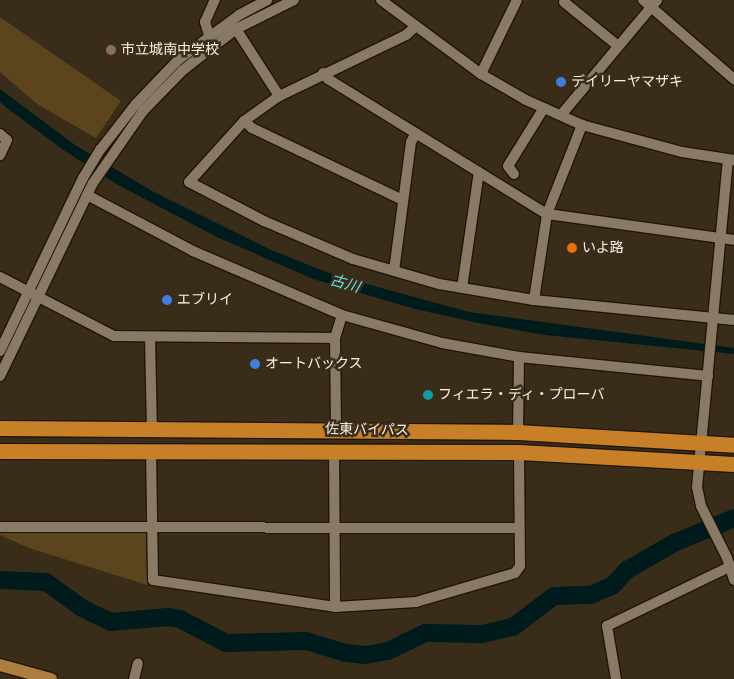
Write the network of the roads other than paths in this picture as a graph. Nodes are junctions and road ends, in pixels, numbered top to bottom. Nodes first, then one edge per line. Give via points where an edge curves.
1 (215, 0) edge
2 (267, 0) edge
3 (294, 0) edge
4 (382, 0) edge
5 (517, 0) edge
6 (643, 0) edge
7 (564, 2) dead end
8 (654, 4) edge
9 (416, 26) junction
10 (236, 29) junction
11 (209, 35) junction
12 (617, 45) junction
13 (323, 72) junction
14 (481, 74) junction
15 (734, 79) edge
16 (278, 96) junction
17 (544, 108) junction
18 (561, 115) junction
19 (244, 121) junction
20 (582, 125) junction
21 (416, 133) junction
22 (0, 134) edge
23 (105, 153) junction
24 (0, 155) edge
25 (731, 160) edge
26 (479, 172) junction
27 (514, 174) dead end
28 (87, 195) junction
29 (403, 200) junction
30 (547, 214) junction
31 (722, 239) junction
32 (734, 240) edge
33 (394, 271) junction
34 (0, 277) edge
35 (462, 288) junction
36 (27, 293) junction
37 (37, 298) junction
38 (534, 300) junction
39 (342, 315) junction
40 (712, 318) junction
41 (734, 320) edge
42 (150, 337) junction
43 (335, 338) junction
44 (0, 350) edge
45 (519, 357) junction
46 (0, 376) edge
47 (708, 376) junction
48 (0, 428) edge
49 (152, 430) junction
50 (336, 430) junction
51 (518, 432) junction
52 (700, 443) junction
53 (734, 446) edge
54 (151, 450) junction
55 (334, 450) junction
56 (0, 451) edge
57 (519, 452) junction
58 (699, 461) junction
59 (734, 464) edge
60 (336, 527) junction
61 (0, 528) edge
62 (152, 528) junction
63 (519, 528) junction
64 (729, 562) junction
65 (734, 580) edge
66 (335, 607) junction
67 (138, 663) dead end
68 (1, 669) edge
69 (51, 679) edge
70 (134, 679) edge
71 (616, 679) edge

1 - 11 street via 205,22
2 - 11 street
3 - 10 street
4 - 9 street
5 - 14 street
6 - 8 street
7 - 12 street
8 - 12 street
8 - 15 street
9 - 13 street via 406,35
9 - 14 street
10 - 16 street
10 - 23 street via 182,70
11 - 23 street via 172,66 136,104
12 - 18 street
13 - 16 street
13 - 21 street via 328,80
14 - 17 street
16 - 19 street
17 - 18 street
17 - 27 street via 508,166
18 - 20 street
19 - 29 street via 252,128
19 - 33 street via 189,182 264,221 353,259
20 - 25 street via 682,152
20 - 30 street
21 - 26 street
21 - 29 street via 411,142
22 - 24 street via 7,140
23 - 28 street
23 - 36 street via 83,178
25 - 31 street
26 - 30 street
26 - 35 street
28 - 37 street
28 - 39 street via 192,251
29 - 33 street
30 - 31 street
30 - 38 street
31 - 32 street
31 - 40 street
33 - 35 street
34 - 36 street
35 - 38 street
36 - 37 street
36 - 44 street
37 - 42 street via 114,336
37 - 46 street
38 - 40 street
39 - 43 street
39 - 45 street via 442,343
40 - 41 street
40 - 47 street
42 - 43 street
42 - 49 street
43 - 50 street
45 - 47 street
45 - 51 street
47 - 52 street
48 - 49 highway, 佐東バイパス
49 - 50 highway, 佐東バイパス
50 - 51 highway, 佐東バイパス
51 - 52 highway, 佐東バイパス
52 - 53 highway, 佐東バイパス
52 - 58 street
54 - 55 highway, 佐東バイパス
54 - 56 highway, 佐東バイパス
54 - 62 street
55 - 57 highway, 佐東バイパス
55 - 60 street
57 - 58 highway, 佐東バイパス
57 - 63 street
58 - 59 highway, 佐東バイパス
58 - 64 street via 699,499
60 - 62 street
60 - 63 street
60 - 66 street
61 - 62 street
62 - 66 street via 152,580
63 - 66 street via 520,566 515,573 416,602
64 - 65 street
64 - 71 street via 607,626
67 - 70 street
68 - 69 main road

